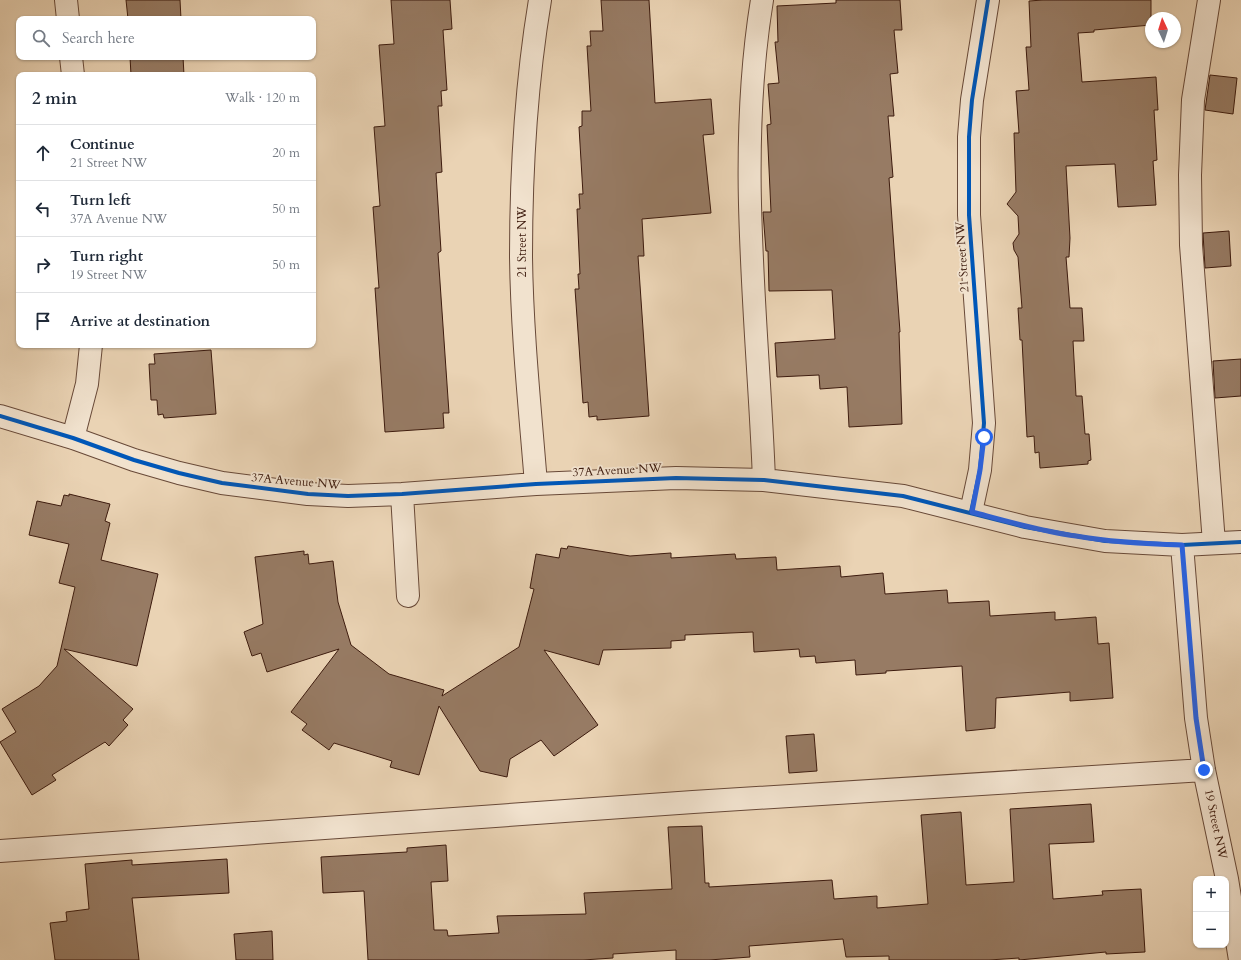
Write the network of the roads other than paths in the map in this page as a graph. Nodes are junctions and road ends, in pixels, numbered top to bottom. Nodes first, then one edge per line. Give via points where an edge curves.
1 (66, 0) edge
2 (540, 0) edge
3 (762, 0) edge
4 (988, 0) edge
5 (1209, 0) edge
6 (68, 16) edge
7 (71, 60) edge
8 (73, 72) edge
9 (90, 348) edge
10 (0, 416) edge
11 (73, 438) junction
12 (764, 480) junction
13 (536, 484) junction
14 (402, 494) junction
15 (972, 512) junction
16 (1241, 542) edge
17 (1214, 544) junction
18 (1182, 545) junction
19 (408, 596) dead end
20 (1204, 770) junction
21 (0, 850) edge
22 (1240, 960) edge

1 - 6 street
2 - 13 street, 21 Street NW via 528,98 521,258
3 - 12 street via 753,82 748,192
4 - 15 street, 21 Street NW via 972,100 969,137 969,216 984,423 980,470
5 - 17 street via 1194,100 1190,175 1191,245
7 - 8 street
9 - 11 street via 87,384
10 - 11 street, 37A Avenue NW
11 - 14 street, 37A Avenue NW via 134,460 222,483 308,494
12 - 13 street, 37A Avenue NW via 676,478
12 - 15 street, 37A Avenue NW via 903,496
13 - 14 street, 37A Avenue NW
14 - 19 street
15 - 18 street, 37A Avenue NW via 1074,536
16 - 17 street, 37A Avenue NW
17 - 18 street, 37A Avenue NW
18 - 20 street, 19 Street NW via 1196,718
20 - 21 street
20 - 22 street, 19 Street NW via 1227,879

